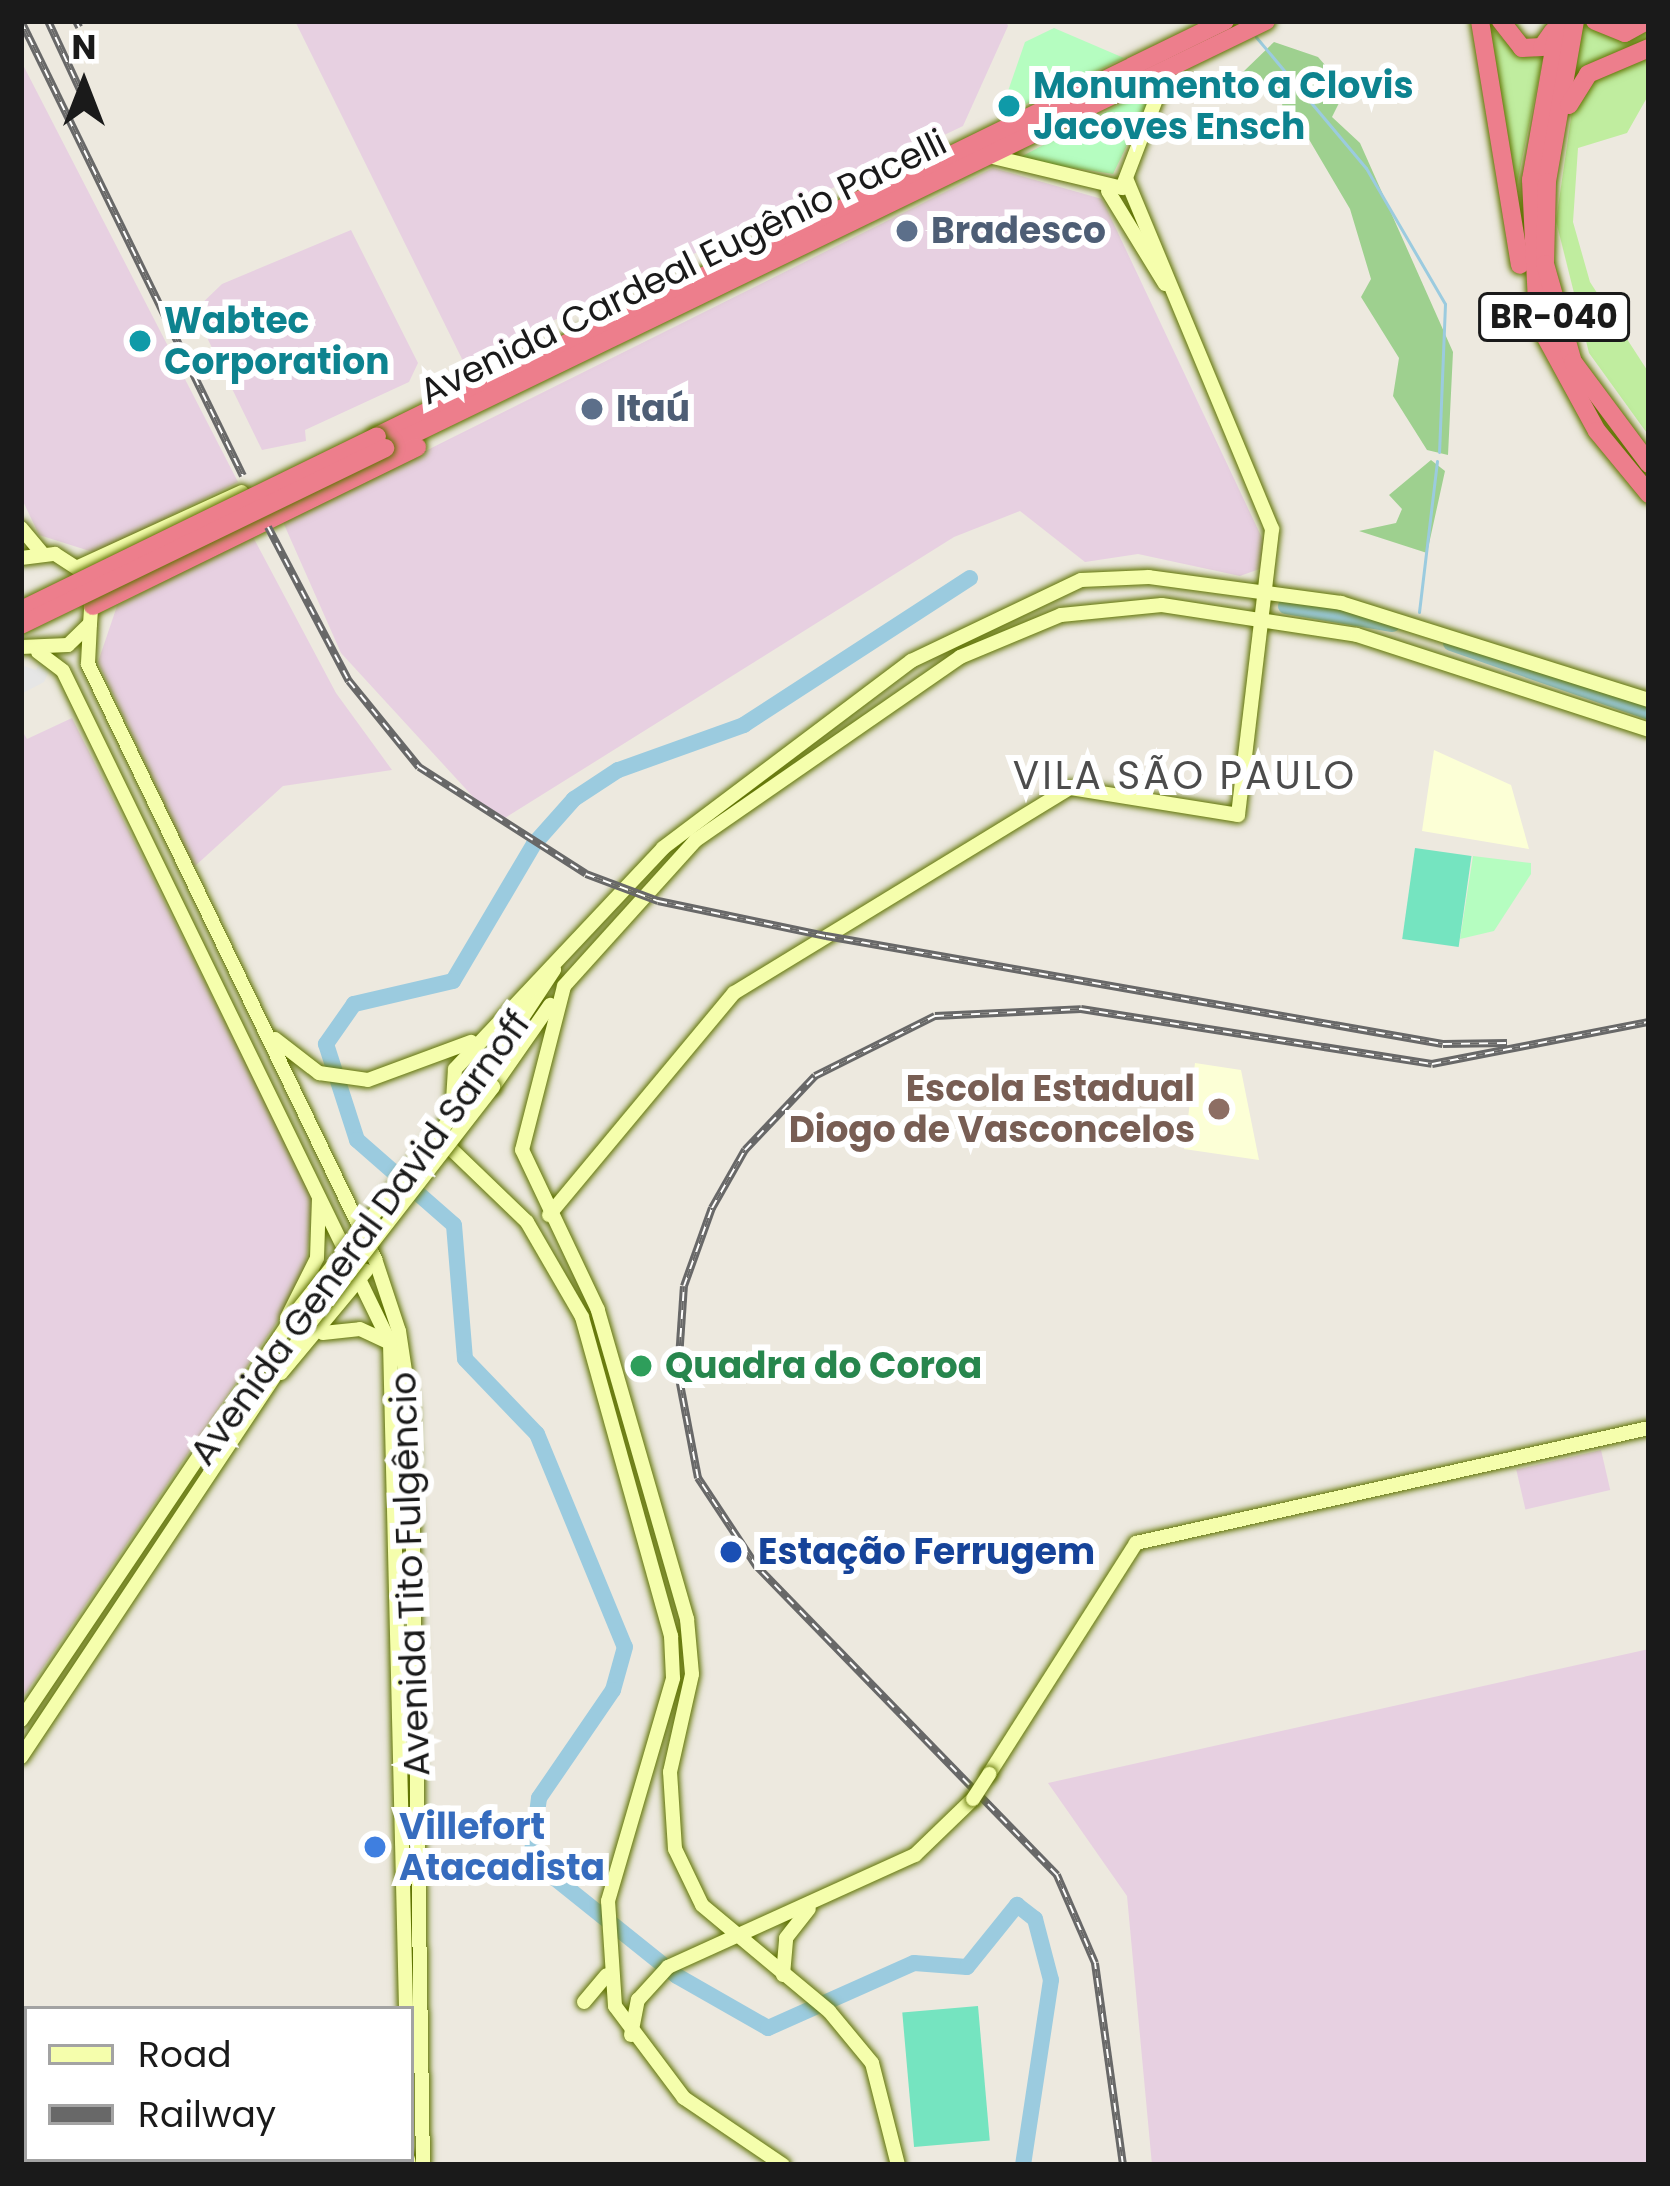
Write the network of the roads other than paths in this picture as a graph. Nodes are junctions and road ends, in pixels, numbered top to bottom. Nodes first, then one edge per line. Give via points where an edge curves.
1 (1225, 21) edge
2 (1266, 21) edge
3 (1480, 21) edge
4 (1501, 21) edge
5 (1558, 21) edge
6 (1575, 21) edge
7 (1595, 21) edge
8 (1647, 21) edge
9 (1649, 48) edge
10 (1168, 68) junction
11 (1556, 143) junction
12 (985, 154) junction
13 (1127, 181) junction
14 (1108, 190) junction
15 (1166, 284) junction
16 (1538, 323) junction
17 (565, 358) junction
18 (452, 391) joint
19 (381, 442) junction
20 (1649, 464) edge
21 (1649, 494) edge
22 (21, 528) edge
23 (41, 552) junction
24 (21, 558) edge
25 (78, 567) junction
26 (1272, 592) junction
27 (21, 610) edge
28 (91, 615) junction
29 (981, 619) junction
30 (1268, 621) junction
31 (21, 625) edge
32 (21, 647) edge
33 (38, 652) junction
34 (918, 657) junction
35 (960, 657) junction
36 (1649, 700) edge
37 (1649, 730) edge
38 (577, 935) junction
39 (564, 986) junction
40 (256, 1015) junction
41 (481, 1037) junction
42 (488, 1083) junction
43 (317, 1187) junction
44 (549, 1215) junction
45 (375, 1259) junction
46 (365, 1273) junction
47 (314, 1329) junction
48 (275, 1341) junction
49 (390, 1343) junction
50 (1649, 1428) edge
51 (21, 1720) edge
52 (21, 1757) edge
53 (818, 1902) junction
54 (734, 1936) junction
55 (607, 1967) junction
56 (783, 1975) junction
57 (639, 1997) junction
58 (584, 2002) dead end
59 (406, 2006) edge
60 (615, 2006) junction
61 (631, 2035) junction
62 (896, 2162) edge
63 (423, 2165) edge
64 (783, 2165) edge

1 - 17 highway, Avenida Cardeal Eugênio Pacelli
2 - 10 highway, Avenida Cardeal Eugênio Pacelli
3 - 16 highway
4 - 5 highway via 1534,49
5 - 16 highway, BR-040 via 1531,180
6 - 11 highway, BR-040
7 - 8 highway via 1625,33
9 - 11 highway via 1588,74
10 - 12 highway, Avenida Cardeal Eugênio Pacelli
10 - 13 main road
11 - 20 highway, BR-040 via 1543,222 1554,319
12 - 14 main road
12 - 17 highway, Avenida Cardeal Eugênio Pacelli
13 - 14 main road
13 - 15 main road
14 - 15 main road
15 - 26 main road via 1256,482 1272,529
16 - 21 highway, BR-040 via 1597,431
17 - 18 highway
17 - 19 highway, Avenida Cardeal Eugênio Pacelli
17 - 28 highway
18 - 25 main road, Avenida Cardeal Eugênio Pacelli
19 - 27 highway, Avenida Cardeal Eugênio Pacelli, bridge
19 - 31 highway, Avenida Cardeal Eugênio Pacelli, bridge
22 - 23 main road
23 - 24 main road
23 - 25 main road
25 - 28 main road
26 - 29 main road via 1082,580
26 - 30 main road
26 - 36 main road via 1428,623
28 - 33 main road via 68,645
28 - 40 main road via 88,664
29 - 34 main road
29 - 35 main road
30 - 35 main road via 1098,607
30 - 37 main road via 1435,655
30 - 44 main road via 1238,814 1070,788 734,993
32 - 33 main road
33 - 43 main road, Avenida General David Sarnoff via 63,671
34 - 35 main road
34 - 38 main road via 663,848
35 - 39 main road, Avenida General David Sarnoff via 664,867
38 - 41 main road
38 - 42 main road, Avenida General David Sarnoff
39 - 42 main road, Avenida General David Sarnoff
39 - 44 main road via 523,1129 525,1174
40 - 41 main road via 299,1064 368,1080
40 - 45 main road, Avenida Tito Fulgêncio
41 - 55 main road via 446,1090 450,1148 526,1222 582,1317 671,1636 674,1678 615,1873
42 - 47 main road, Avenida General David Sarnoff, bridge
42 - 48 main road, Avenida General David Sarnoff, bridge
43 - 46 main road, Avenida Tito Fulgêncio
43 - 48 main road via 317,1258
44 - 54 main road via 598,1310 687,1619 692,1674 668,1790 675,1849 702,1905
45 - 46 main road
45 - 63 main road, Avenida Tito Fulgêncio via 411,1412
46 - 47 main road
46 - 49 main road, Avenida Tito Fulgêncio
47 - 49 main road via 340,1326
47 - 52 main road, Avenida General David Sarnoff via 272,1379
48 - 51 main road, Avenida General David Sarnoff
49 - 59 main road, Avenida Tito Fulgêncio
50 - 53 main road, bridge via 1136,1543 973,1799 915,1855
53 - 54 main road
53 - 56 main road via 786,1937
54 - 56 main road
54 - 57 main road via 668,1967
55 - 58 main road
55 - 60 main road
56 - 62 main road via 850,2032 885,2094
57 - 60 main road
57 - 61 main road
60 - 61 main road
61 - 64 main road via 684,2098

